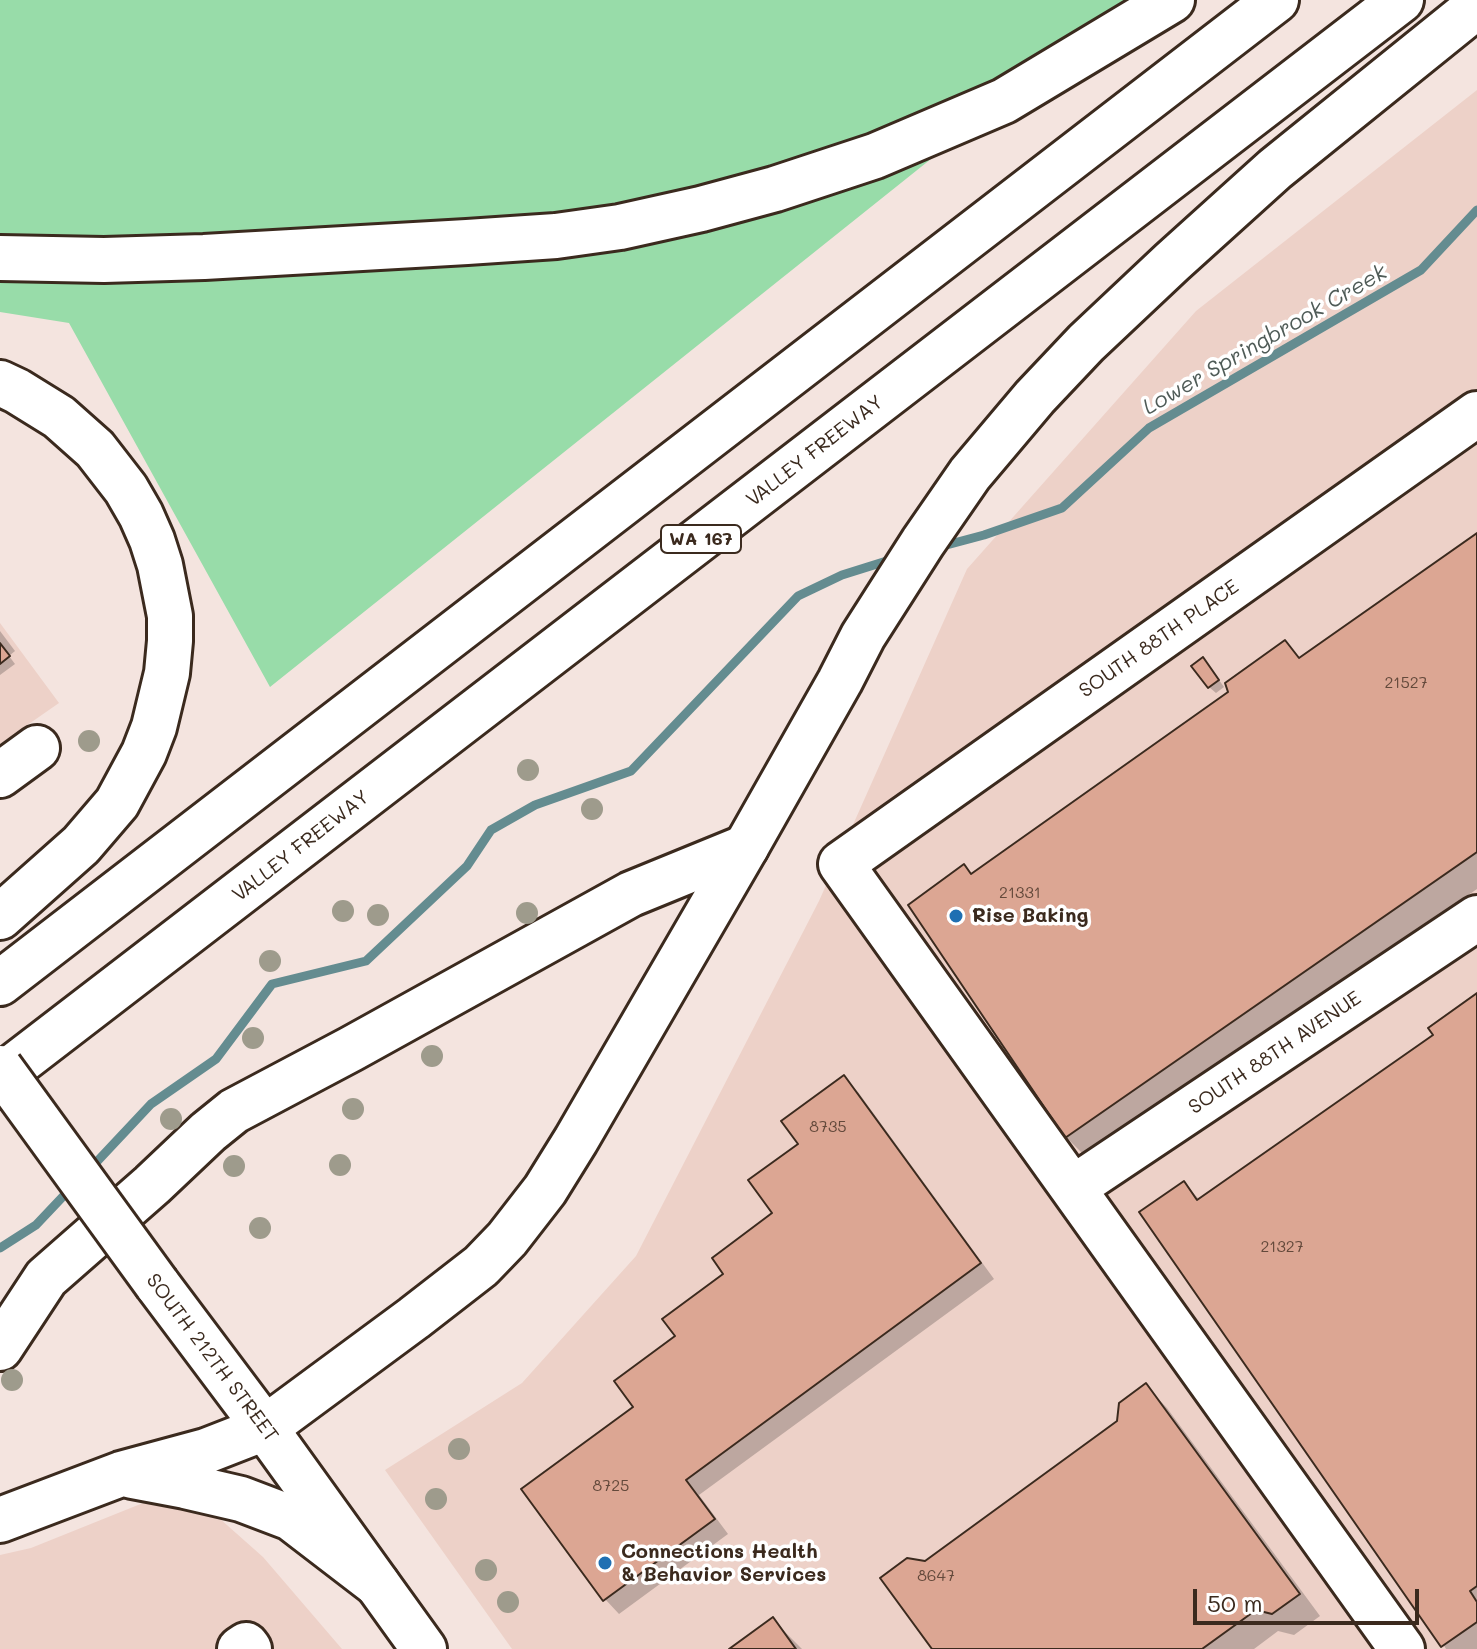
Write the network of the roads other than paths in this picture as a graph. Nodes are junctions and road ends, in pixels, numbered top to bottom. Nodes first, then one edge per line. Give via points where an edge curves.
1 (1172, 0) edge
2 (1276, 0) edge
3 (1401, 0) edge
4 (1477, 6) edge
5 (0, 258) edge
6 (0, 383) edge
7 (1477, 414) edge
8 (37, 748) dead end
9 (0, 775) edge
10 (746, 847) junction
11 (0, 917) edge
12 (1477, 918) edge
13 (0, 983) edge
14 (0, 1068) edge
15 (0, 1077) edge
16 (1073, 1188) junction
17 (0, 1348) edge
18 (265, 1428) junction
19 (121, 1474) junction
20 (0, 1520) edge
21 (377, 1584) junction
22 (240, 1649) edge
23 (249, 1649) edge
24 (424, 1649) edge
25 (1402, 1649) edge

1 - 5 main road via 993,107 875,156 701,209 556,236 204,257
2 - 13 main road
3 - 15 main road, VALLEY FREEWAY / WA 167
4 - 10 main road via 1275,169 1086,343 1035,397 970,474 923,542 863,636
6 - 11 main road via 59,417 95,449 126,489 156,553 170,628 167,673 154,727 117,803 81,845
7 - 16 main road, SOUTH 88TH PLACE via 841,864
8 - 9 main road
10 - 17 main road via 631,894 234,1111 46,1278
10 - 18 main road via 576,1140 507,1239 481,1266
12 - 16 main road, SOUTH 88TH AVENUE
14 - 18 main road, SOUTH 212TH STREET, bridge
16 - 25 main road
18 - 19 main road
18 - 21 main road, SOUTH 212TH STREET
19 - 20 main road
19 - 21 main road via 241,1499 291,1518
21 - 24 main road, SOUTH 212TH STREET
22 - 23 main road

